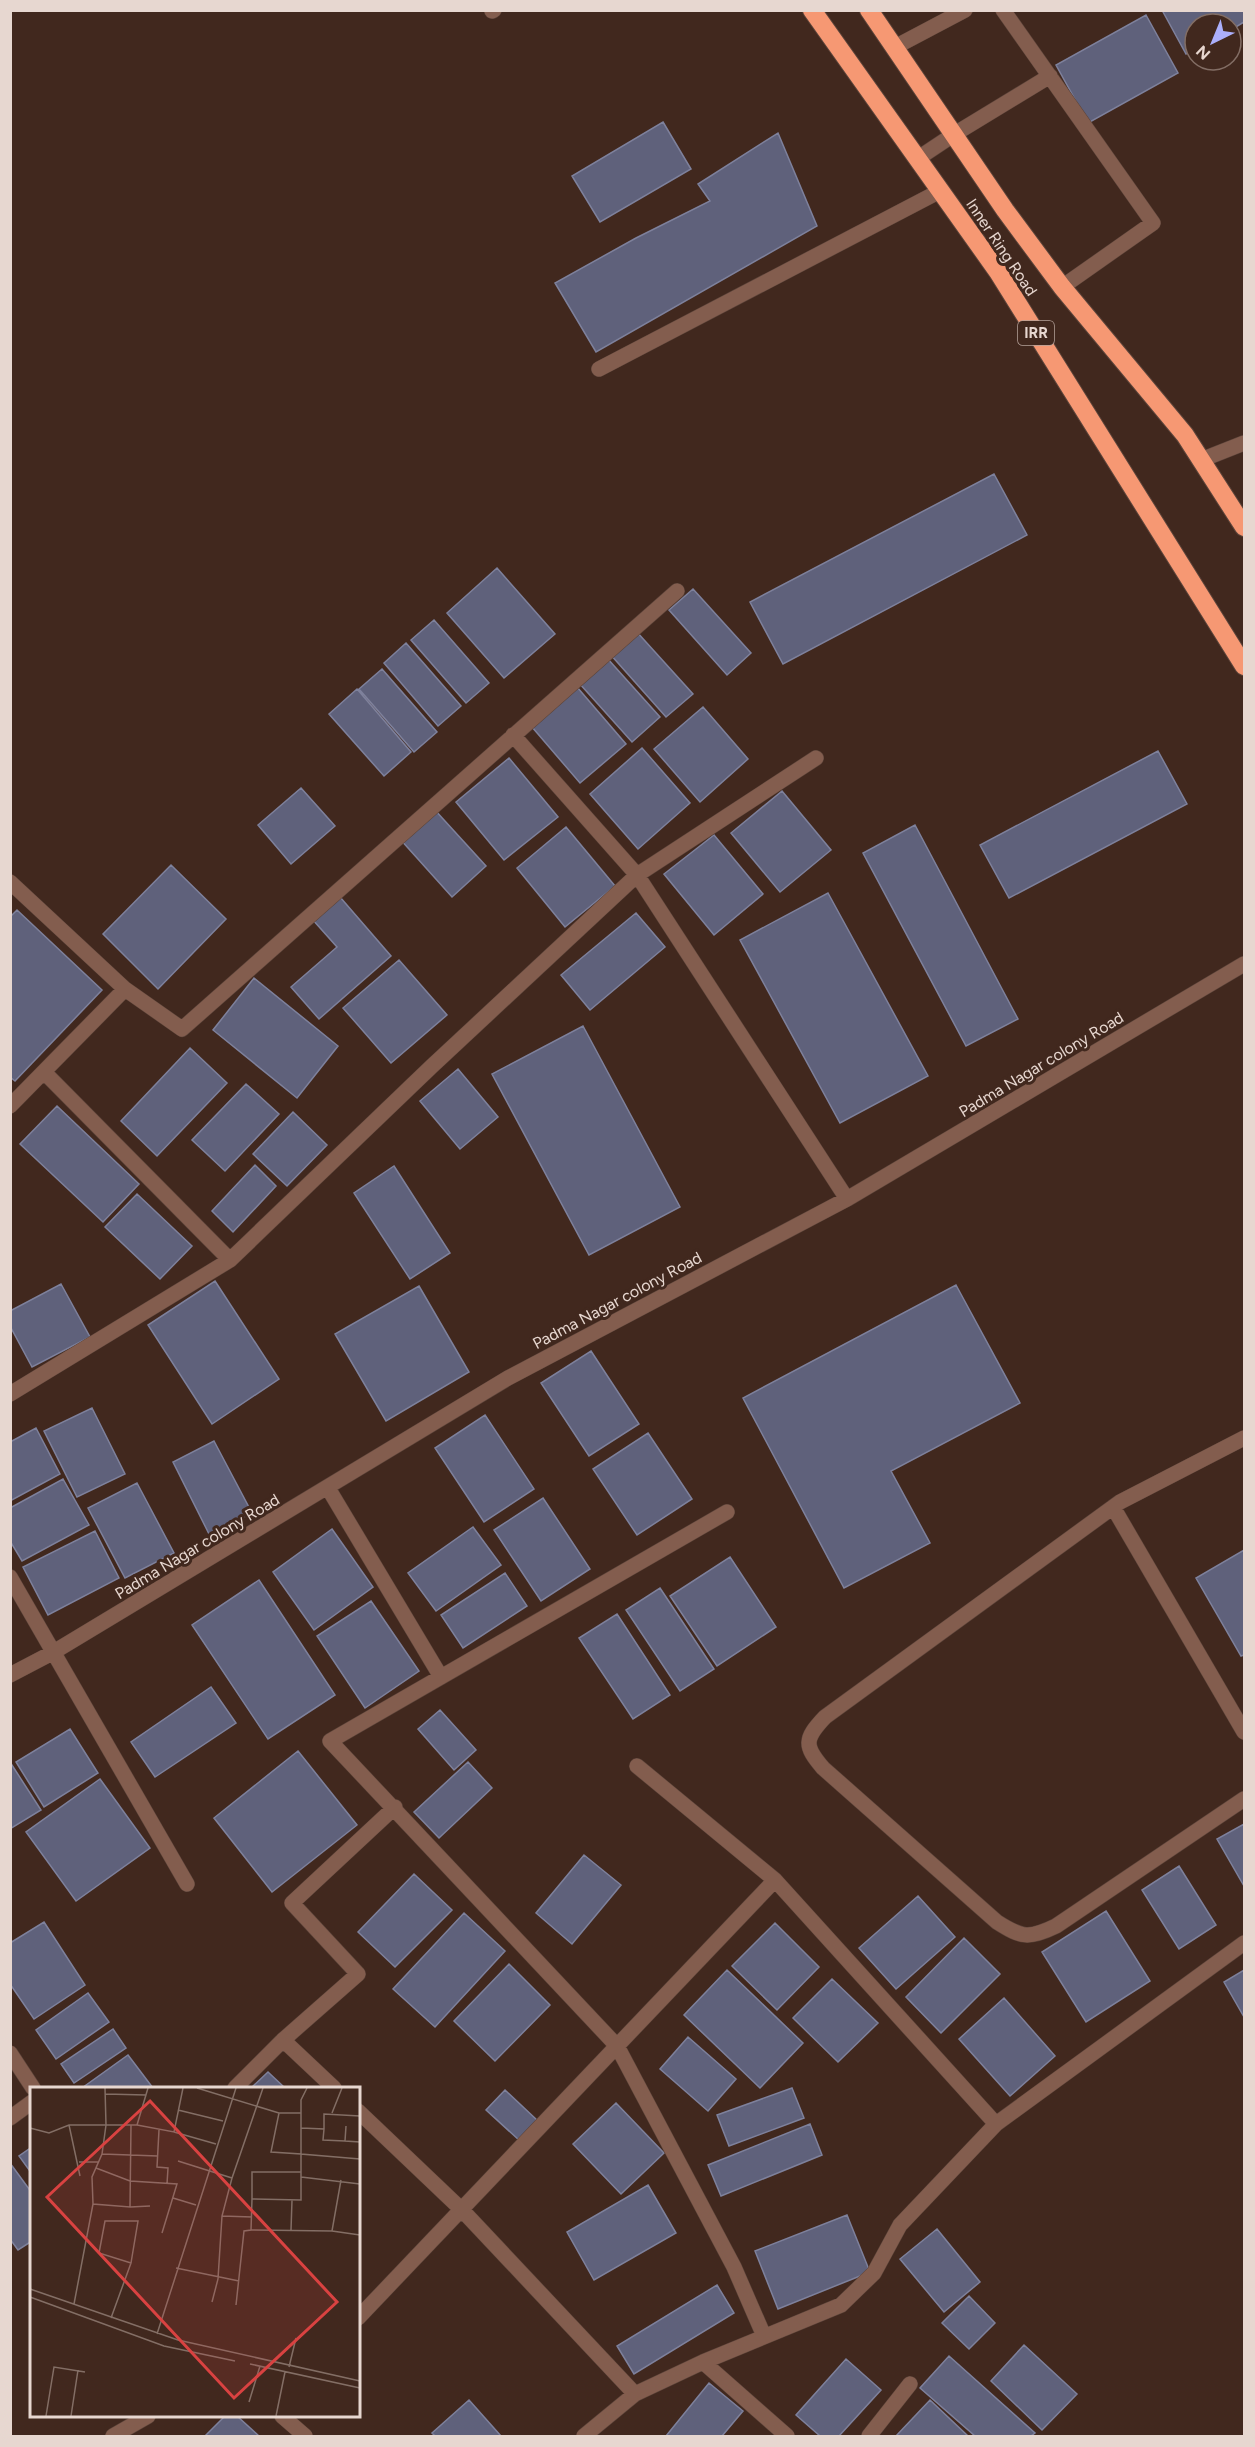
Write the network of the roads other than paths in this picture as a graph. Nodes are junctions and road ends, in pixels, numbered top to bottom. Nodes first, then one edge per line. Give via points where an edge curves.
1 (812, 10) edge
2 (869, 10) edge
3 (965, 10) edge
4 (1003, 10) edge
5 (895, 47) junction
6 (1050, 76) junction
7 (953, 135) junction
8 (917, 159) junction
9 (940, 191) junction
10 (1062, 287) junction
11 (599, 369) dead end
12 (1245, 443) edge
13 (1201, 460) junction
14 (1245, 527) edge
15 (677, 591) dead end
16 (1245, 666) edge
17 (513, 735) junction
18 (816, 758) dead end
19 (637, 875) junction
20 (10, 882) edge
21 (1245, 964) edge
22 (125, 989) junction
23 (44, 1072) junction
24 (10, 1106) edge
25 (847, 1199) junction
26 (230, 1260) junction
27 (10, 1394) edge
28 (1245, 1438) edge
29 (328, 1488) junction
30 (1113, 1507) junction
31 (727, 1512) dead end
32 (10, 1577) edge
33 (52, 1653) junction
34 (10, 1675) edge
35 (441, 1677) junction
36 (1245, 1732) edge
37 (637, 1766) dead end
38 (1245, 1799) edge
39 (395, 1808) junction
40 (775, 1881) junction
41 (187, 1884) dead end
42 (1245, 1943) edge
43 (283, 2040) junction
44 (617, 2046) junction
45 (10, 2053) edge
46 (32, 2087) edge
47 (236, 2087) edge
48 (333, 2087) edge
49 (30, 2103) edge
50 (360, 2113) edge
51 (10, 2118) edge
52 (996, 2124) junction
53 (462, 2210) junction
54 (360, 2316) edge
55 (764, 2336) junction
56 (703, 2362) junction
57 (910, 2384) dead end
58 (635, 2394) junction
59 (145, 2417) edge
60 (284, 2417) edge
61 (113, 2436) edge
62 (304, 2436) edge
63 (584, 2436) edge
64 (787, 2436) edge
65 (869, 2436) edge

1 - 8 highway, Inner Ring Road / IRR
2 - 5 highway, Inner Ring Road
3 - 5 street
4 - 6 street
5 - 7 highway, Inner Ring Road
6 - 7 street
6 - 10 street via 1153,223
7 - 8 street
7 - 10 highway, Inner Ring Road
8 - 9 highway, Inner Ring Road / IRR
9 - 11 street
9 - 16 highway, Inner Ring Road / IRR via 998,272
10 - 13 highway, Inner Ring Road via 1185,435
12 - 13 street
13 - 14 highway, Inner Ring Road
15 - 17 street
17 - 19 street
17 - 22 street via 182,1029
18 - 19 street
19 - 25 street
19 - 26 street
20 - 22 street
21 - 25 street, Padma Nagar colony Road
22 - 23 street
23 - 24 street
23 - 26 street
25 - 29 street, Padma Nagar colony Road via 508,1378
26 - 27 street
28 - 30 street
29 - 33 street, Padma Nagar colony Road
29 - 35 street
30 - 36 street
30 - 38 street via 825,1717 809,1740 810,1753 997,1923 1025,1937 1056,1926
31 - 35 street
32 - 33 street
33 - 34 street, Padma Nagar colony Road
33 - 41 street
35 - 39 street via 330,1741
37 - 40 street
39 - 43 street via 292,1903 358,1974
39 - 44 street
40 - 44 street
40 - 52 street
42 - 52 street
43 - 47 street
43 - 48 street
44 - 53 street
44 - 55 street via 734,2267
45 - 46 street
49 - 51 street
50 - 53 street
52 - 55 street via 900,2225 874,2273 841,2305
53 - 54 street
53 - 58 street
55 - 56 street
56 - 58 street
56 - 64 street
57 - 65 street
58 - 63 street
59 - 61 street
60 - 62 street

